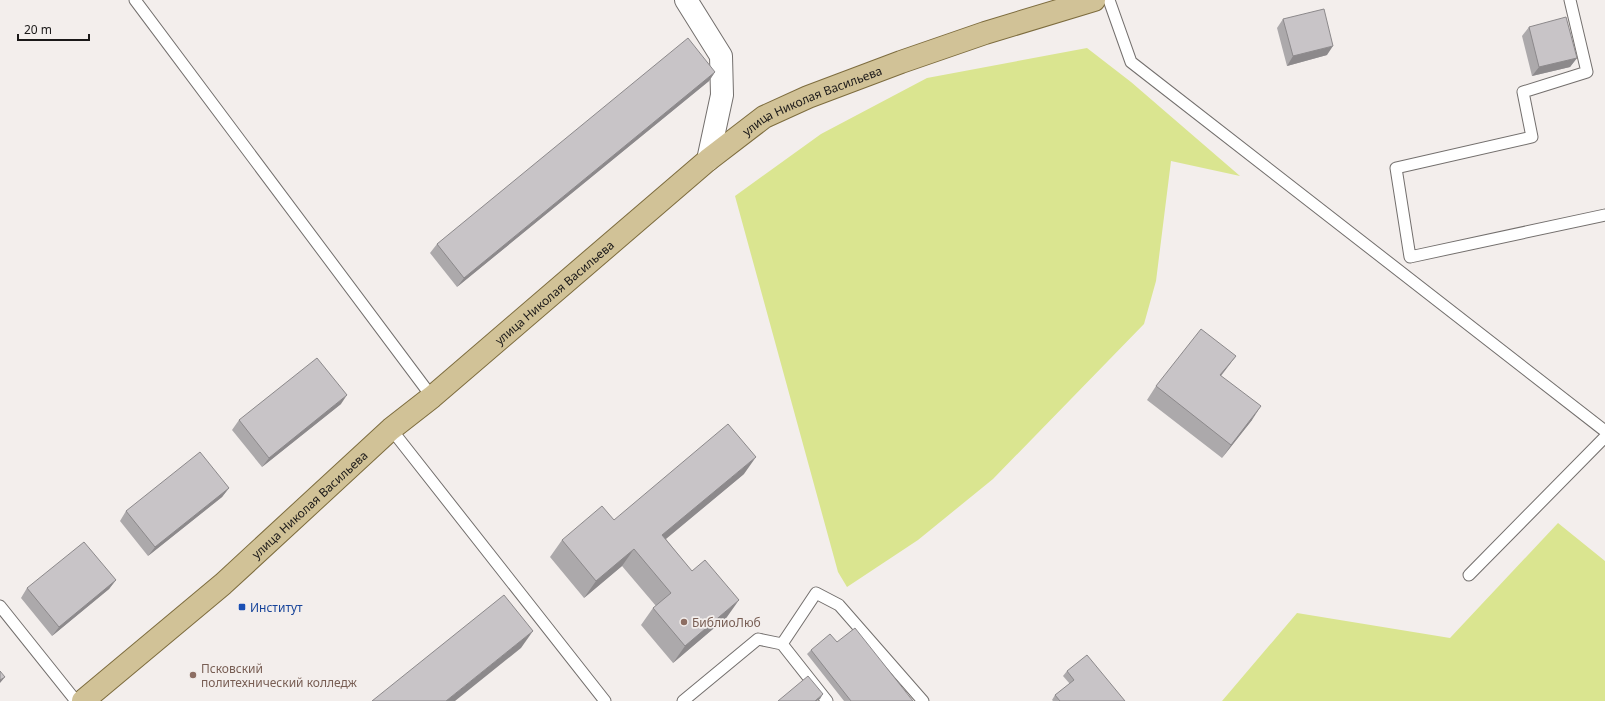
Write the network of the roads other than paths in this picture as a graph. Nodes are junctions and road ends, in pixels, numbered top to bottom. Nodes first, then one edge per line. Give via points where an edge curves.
1 (135, 0) edge
2 (686, 0) edge
3 (1094, 0) edge
4 (1109, 0) edge
5 (1570, 0) edge
6 (708, 160) junction
7 (1605, 215) edge
8 (432, 397) junction
9 (391, 429) junction
10 (1605, 431) edge
11 (1605, 437) edge
12 (1469, 575) dead end
13 (0, 606) edge
14 (782, 644) junction
15 (76, 701) edge
16 (83, 701) edge
17 (606, 701) edge
18 (684, 701) edge
19 (827, 701) edge
20 (923, 701) edge

1 - 8 lane
2 - 6 street via 721,56 722,95
3 - 6 main road, улица Николая Васильева via 985,33 808,97 764,117
4 - 10 lane via 1131,62
5 - 7 lane via 1587,72 1523,92 1532,137 1396,168 1410,257
6 - 8 main road, улица Николая Васильева
8 - 9 main road, улица Николая Васильева
9 - 16 main road, улица Николая Васильева via 223,584
9 - 17 lane
11 - 12 lane
13 - 15 lane
14 - 18 lane via 758,639
14 - 19 lane
14 - 20 lane via 816,593 840,604

